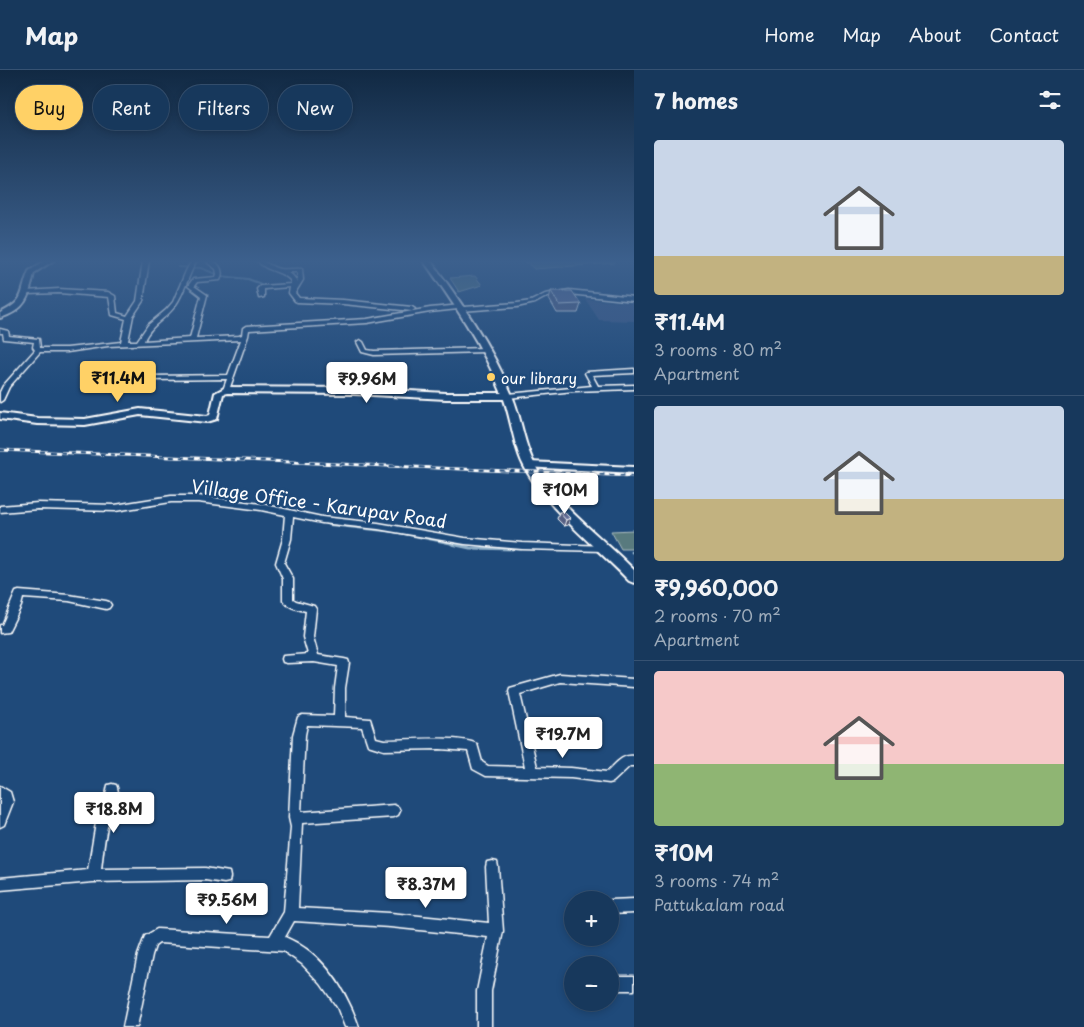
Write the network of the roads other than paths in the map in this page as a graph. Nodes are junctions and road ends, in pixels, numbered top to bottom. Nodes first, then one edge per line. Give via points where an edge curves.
1 (19, 305) edge
2 (113, 305) edge
3 (138, 305) edge
4 (173, 305) edge
5 (201, 305) edge
6 (362, 305) edge
7 (459, 305) edge
8 (524, 305) edge
9 (461, 308) junction
10 (430, 310) junction
11 (0, 316) edge
12 (130, 318) junction
13 (0, 331) edge
14 (245, 336) junction
15 (192, 341) junction
16 (140, 342) junction
17 (360, 342) dead end
18 (124, 344) junction
19 (38, 350) junction
20 (485, 350) junction
21 (634, 371) edge
22 (230, 377) junction
23 (151, 378) dead end
24 (634, 386) edge
25 (596, 388) junction
26 (226, 390) junction
27 (508, 396) junction
28 (0, 400) edge
29 (0, 416) edge
30 (529, 465) junction
31 (634, 470) edge
32 (0, 510) edge
33 (289, 514) junction
34 (603, 548) junction
35 (634, 578) edge
36 (106, 605) dead end
37 (0, 628) edge
38 (287, 658) dead end
39 (314, 658) junction
40 (634, 683) edge
41 (339, 720) junction
42 (634, 760) edge
43 (532, 771) junction
44 (112, 789) dead end
45 (0, 792) edge
46 (394, 811) dead end
47 (295, 818) junction
48 (0, 821) edge
49 (492, 867) dead end
50 (93, 876) junction
51 (224, 877) dead end
52 (0, 884) edge
53 (634, 906) edge
54 (619, 907) edge
55 (291, 914) junction
56 (496, 930) junction
57 (274, 943) junction
58 (634, 983) edge
59 (619, 984) edge
60 (130, 1027) edge
61 (352, 1027) edge
62 (484, 1027) edge

1 - 11 street
2 - 12 street via 114,314
3 - 12 street
4 - 16 street via 146,330
5 - 15 street
6 - 10 street
7 - 9 main road
8 - 9 street
9 - 10 street
9 - 20 main road
10 - 14 street via 366,321 246,328
12 - 18 street
13 - 19 street via 6,332 6,338 37,340
14 - 15 street
14 - 22 street
15 - 16 street
16 - 18 street
17 - 20 street via 364,351 374,353
18 - 19 street
19 - 28 street via 6,386
20 - 27 main road
21 - 25 street via 588,373
22 - 23 street
22 - 26 street
24 - 25 street
25 - 27 street
26 - 27 street
26 - 29 street via 220,393 214,417 206,419 140,412 85,422
27 - 30 main road
30 - 31 street
30 - 34 main road via 549,493
32 - 33 street, Village Office - Karupav Road via 38,506 115,508 191,498
33 - 34 street, Village Office - Karupav Road via 489,544
33 - 39 street via 287,539 280,563 288,579 288,600 311,609 308,637
34 - 35 main road
36 - 37 street via 19,594 5,628
38 - 39 street
39 - 41 street via 344,663
40 - 43 street via 560,678 514,691
41 - 43 street via 366,722 374,743 469,746 473,748 477,765 486,770
41 - 47 street via 302,720
42 - 43 street via 628,760 609,778
44 - 50 street via 102,823
45 - 48 street via 6,796 7,802
46 - 47 street
47 - 55 street
49 - 56 street
50 - 51 street via 205,874
50 - 52 street
53 - 54 street
55 - 56 street
55 - 57 street
56 - 62 street via 484,991
57 - 60 street via 153,938 145,955
57 - 61 street via 285,944 312,963 340,997
58 - 59 street

